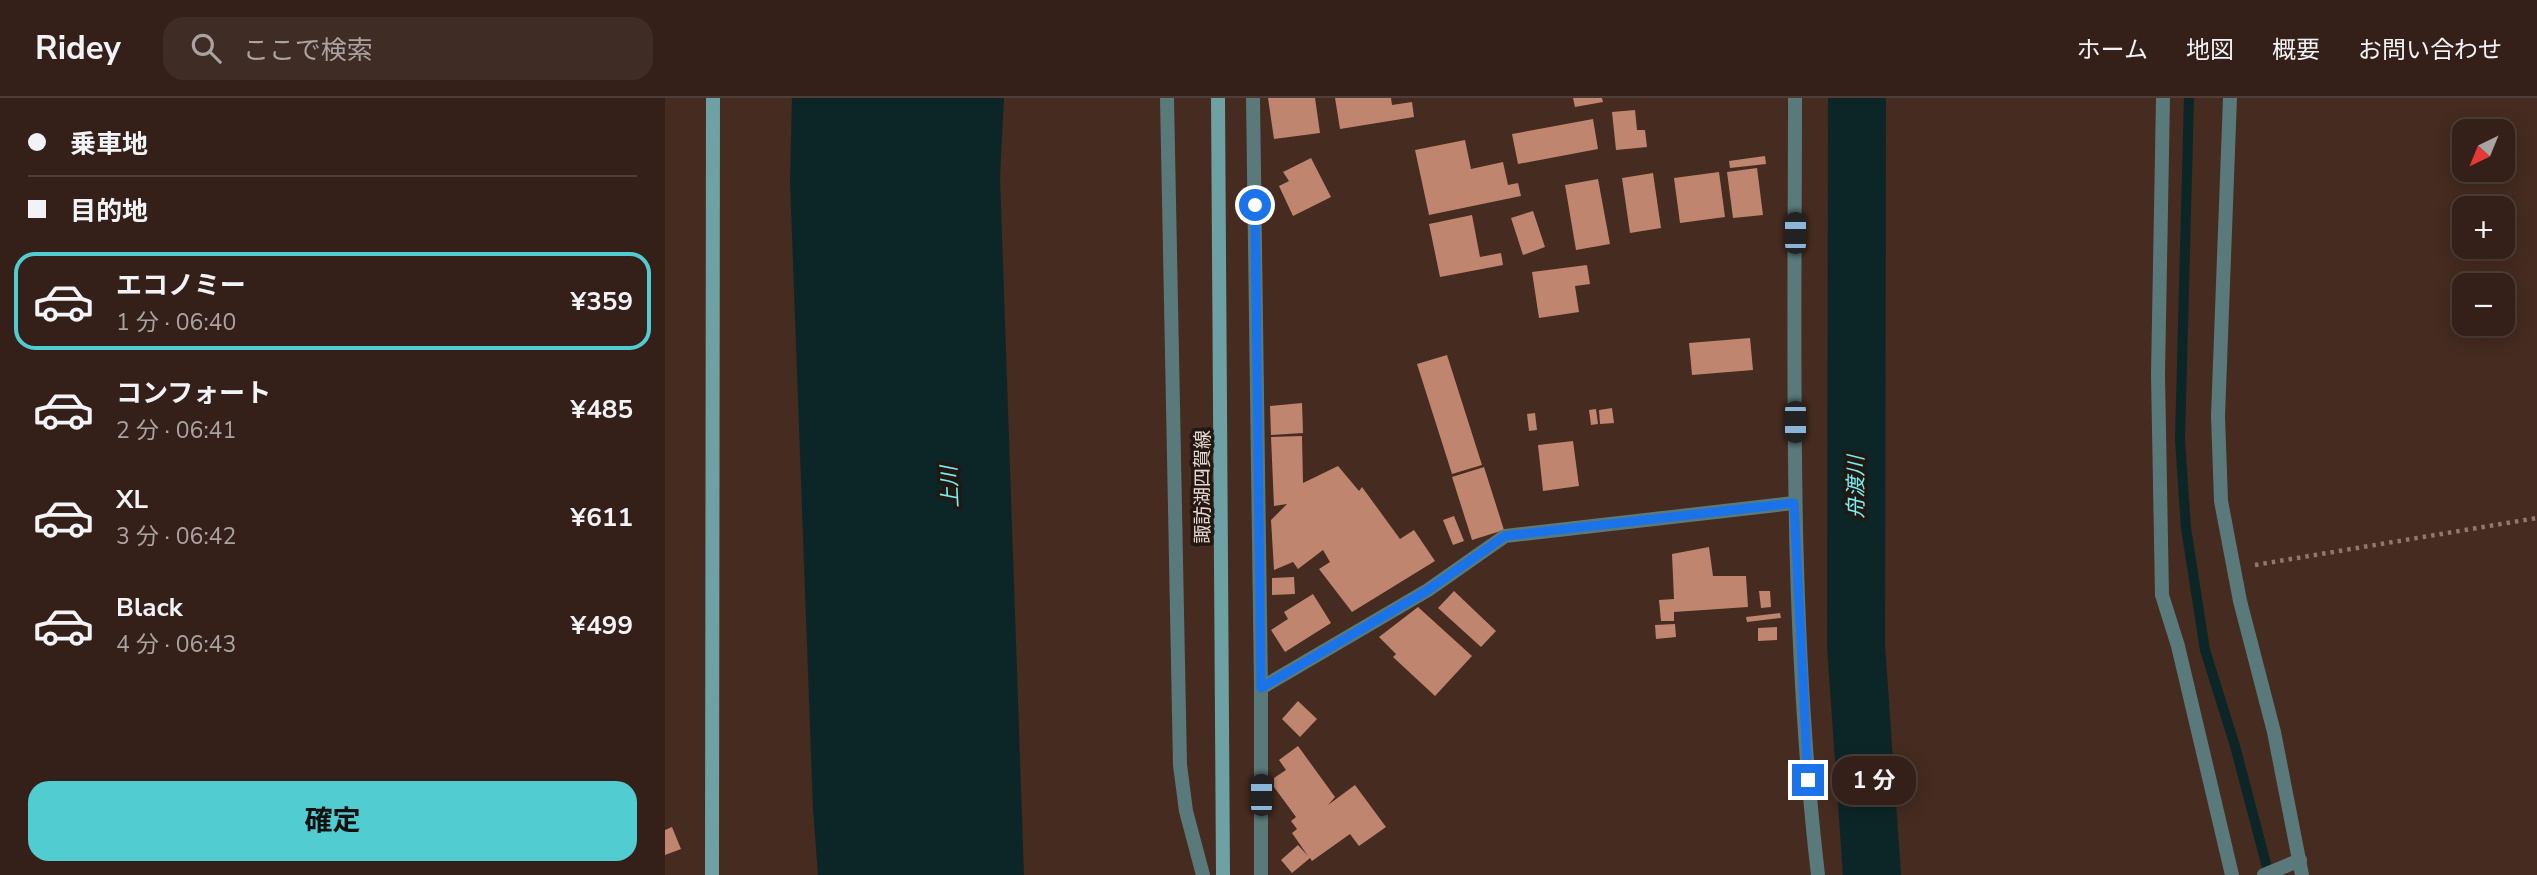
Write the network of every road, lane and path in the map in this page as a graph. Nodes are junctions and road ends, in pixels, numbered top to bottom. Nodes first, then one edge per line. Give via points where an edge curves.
1 (713, 98) edge
2 (1167, 98) edge
3 (1218, 98) edge
4 (1253, 98) edge
5 (1795, 98) edge
6 (2162, 98) edge
7 (2230, 98) edge
8 (1794, 503) junction
9 (2537, 519) edge
10 (2233, 569) junction
11 (1261, 688) junction
12 (2301, 868) edge
13 (712, 875) edge
14 (1203, 875) edge
15 (1223, 875) edge
16 (1261, 875) edge
17 (1818, 875) edge
18 (2232, 875) edge
19 (2264, 875) edge

1 - 13 street
2 - 14 street via 1180,765 1186,811
3 - 15 street, 諏訪湖四賀線
4 - 11 street
5 - 8 street
6 - 18 street via 2158,375 2162,595
7 - 10 street via 2218,416 2221,501
8 - 11 street via 1505,536 1428,590
8 - 17 street via 1810,808
9 - 10 path
10 - 12 street via 2274,732
11 - 16 street
12 - 19 street

